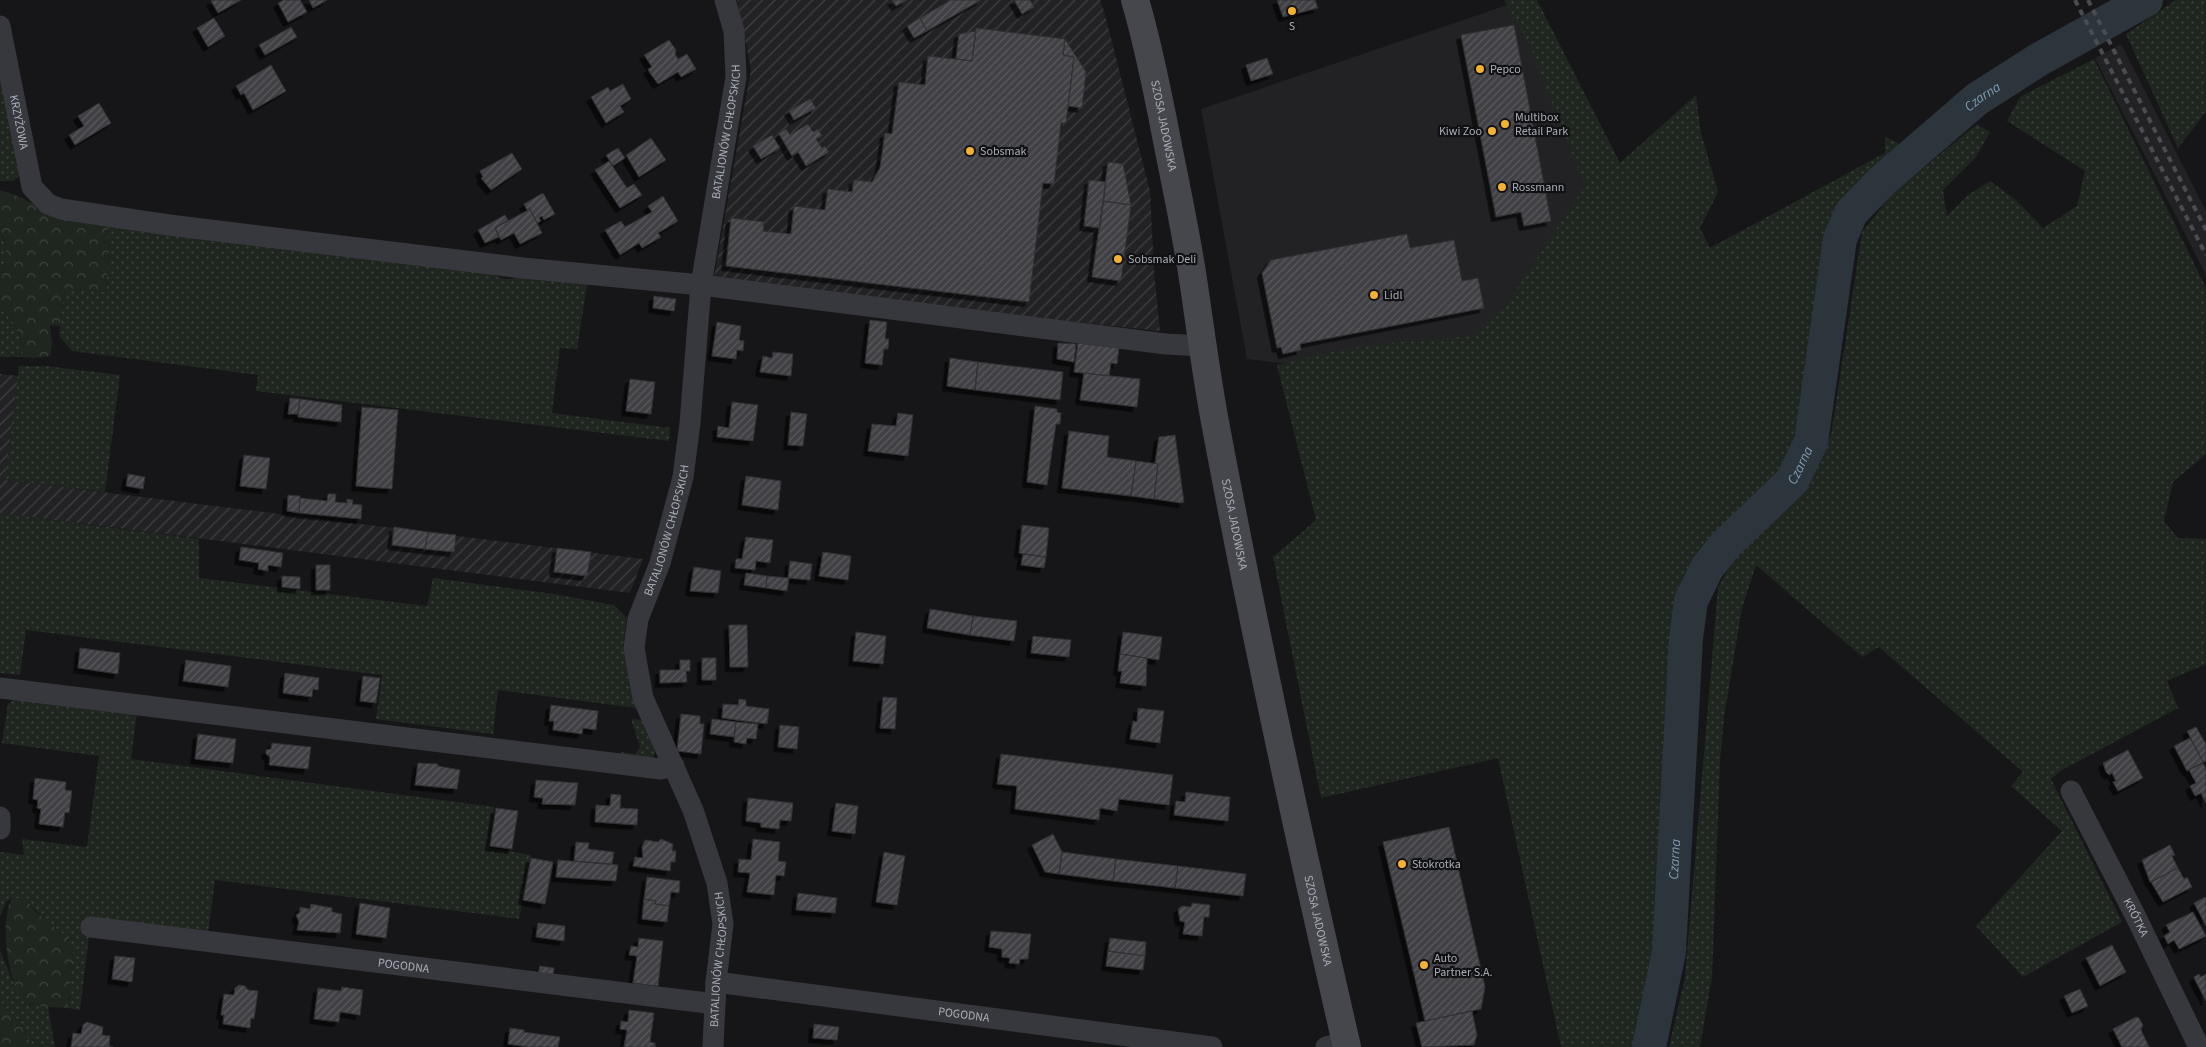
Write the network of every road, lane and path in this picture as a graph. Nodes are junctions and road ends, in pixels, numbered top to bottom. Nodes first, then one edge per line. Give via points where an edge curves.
1 (725, 0) edge
2 (1135, 0) edge
3 (0, 26) edge
4 (701, 285) junction
5 (1202, 346) junction
6 (0, 688) edge
7 (674, 766) junction
8 (2071, 790) dead end
9 (0, 816) edge
10 (0, 829) edge
11 (92, 927) dead end
12 (716, 982) junction
13 (715, 1004) junction
14 (2197, 1042) edge
15 (1340, 1045) edge
16 (713, 1047) edge
17 (1212, 1047) edge

1 - 4 street, BATALIONÓW CHŁOPSKICH via 734,31 736,77
2 - 5 main road, SZOSA JADOWSKA via 1166,136
3 - 4 street, KRZYŻOWA via 32,187 48,204 61,209 523,268
4 - 5 street
4 - 7 street, BATALIONÓW CHŁOPSKICH via 683,478 660,563 634,634 635,663 643,698
5 - 15 main road, SZOSA JADOWSKA via 1257,642
6 - 7 street via 661,768
7 - 12 street, BATALIONÓW CHŁOPSKICH via 693,810 717,883 723,924
8 - 14 street, KRÓTKA
9 - 10 street
11 - 13 street, POGODNA
12 - 13 street, BATALIONÓW CHŁOPSKICH
12 - 17 street, POGODNA
13 - 16 street, BATALIONÓW CHŁOPSKICH

